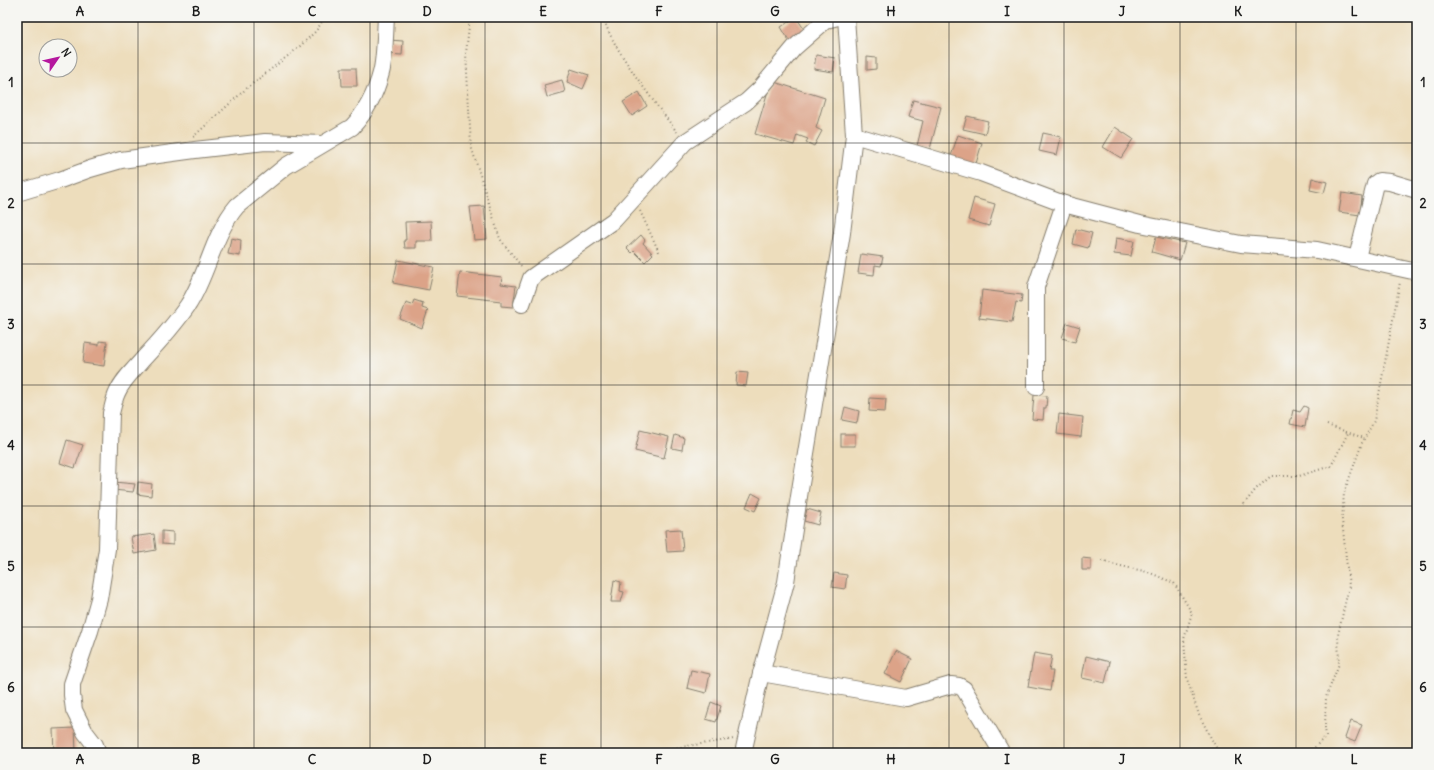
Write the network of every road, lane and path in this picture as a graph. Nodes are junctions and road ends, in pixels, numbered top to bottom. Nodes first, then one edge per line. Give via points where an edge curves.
1 (325, 17) edge
2 (386, 17) edge
3 (470, 17) edge
4 (605, 17) edge
5 (838, 17) edge
6 (846, 17) edge
7 (854, 135) junction
8 (192, 137) dead end
9 (685, 142) junction
10 (322, 144) junction
11 (1417, 190) edge
12 (17, 193) edge
13 (634, 199) junction
14 (1064, 204) junction
15 (660, 254) dead end
16 (1357, 258) junction
17 (1410, 270) edge
18 (531, 278) junction
19 (522, 304) dead end
20 (1036, 387) dead end
21 (1327, 425) dead end
22 (1348, 433) junction
23 (1364, 438) junction
24 (1244, 504) dead end
25 (1102, 560) dead end
26 (761, 673) junction
27 (747, 737) junction
28 (98, 753) edge
29 (641, 753) edge
30 (743, 753) edge
31 (1002, 753) edge
32 (1220, 753) edge
33 (1309, 753) edge

1 - 8 path via 316,31 298,48 247,88
2 - 10 street via 382,72 373,96 364,113 352,127
3 - 18 path via 466,53 471,146 500,239
4 - 9 path via 608,31 638,82
5 - 9 street via 826,20 794,48 746,102
6 - 7 street
7 - 14 street via 981,173
7 - 26 street via 842,233 786,582
9 - 13 street
10 - 12 street via 265,142 121,160
10 - 28 street via 286,166 230,214 189,303 116,393 111,414 106,556 99,599 72,684 74,710
11 - 16 street via 1390,182 1379,181 1375,184
13 - 15 path
13 - 18 street via 614,220
14 - 16 street via 1140,224 1241,244 1317,250
14 - 20 street via 1036,287
16 - 17 street
17 - 23 path via 1374,421
18 - 19 street
21 - 22 path
22 - 23 path
22 - 24 path via 1330,466 1299,476 1271,476
23 - 33 path via 1344,493 1342,520 1349,586 1338,635 1339,664 1326,697 1326,736
25 - 32 path via 1148,572 1174,583 1186,601 1192,613 1184,639 1187,679 1199,715
26 - 27 street
26 - 31 street via 906,698 951,684 960,686
27 - 29 path
27 - 30 street

